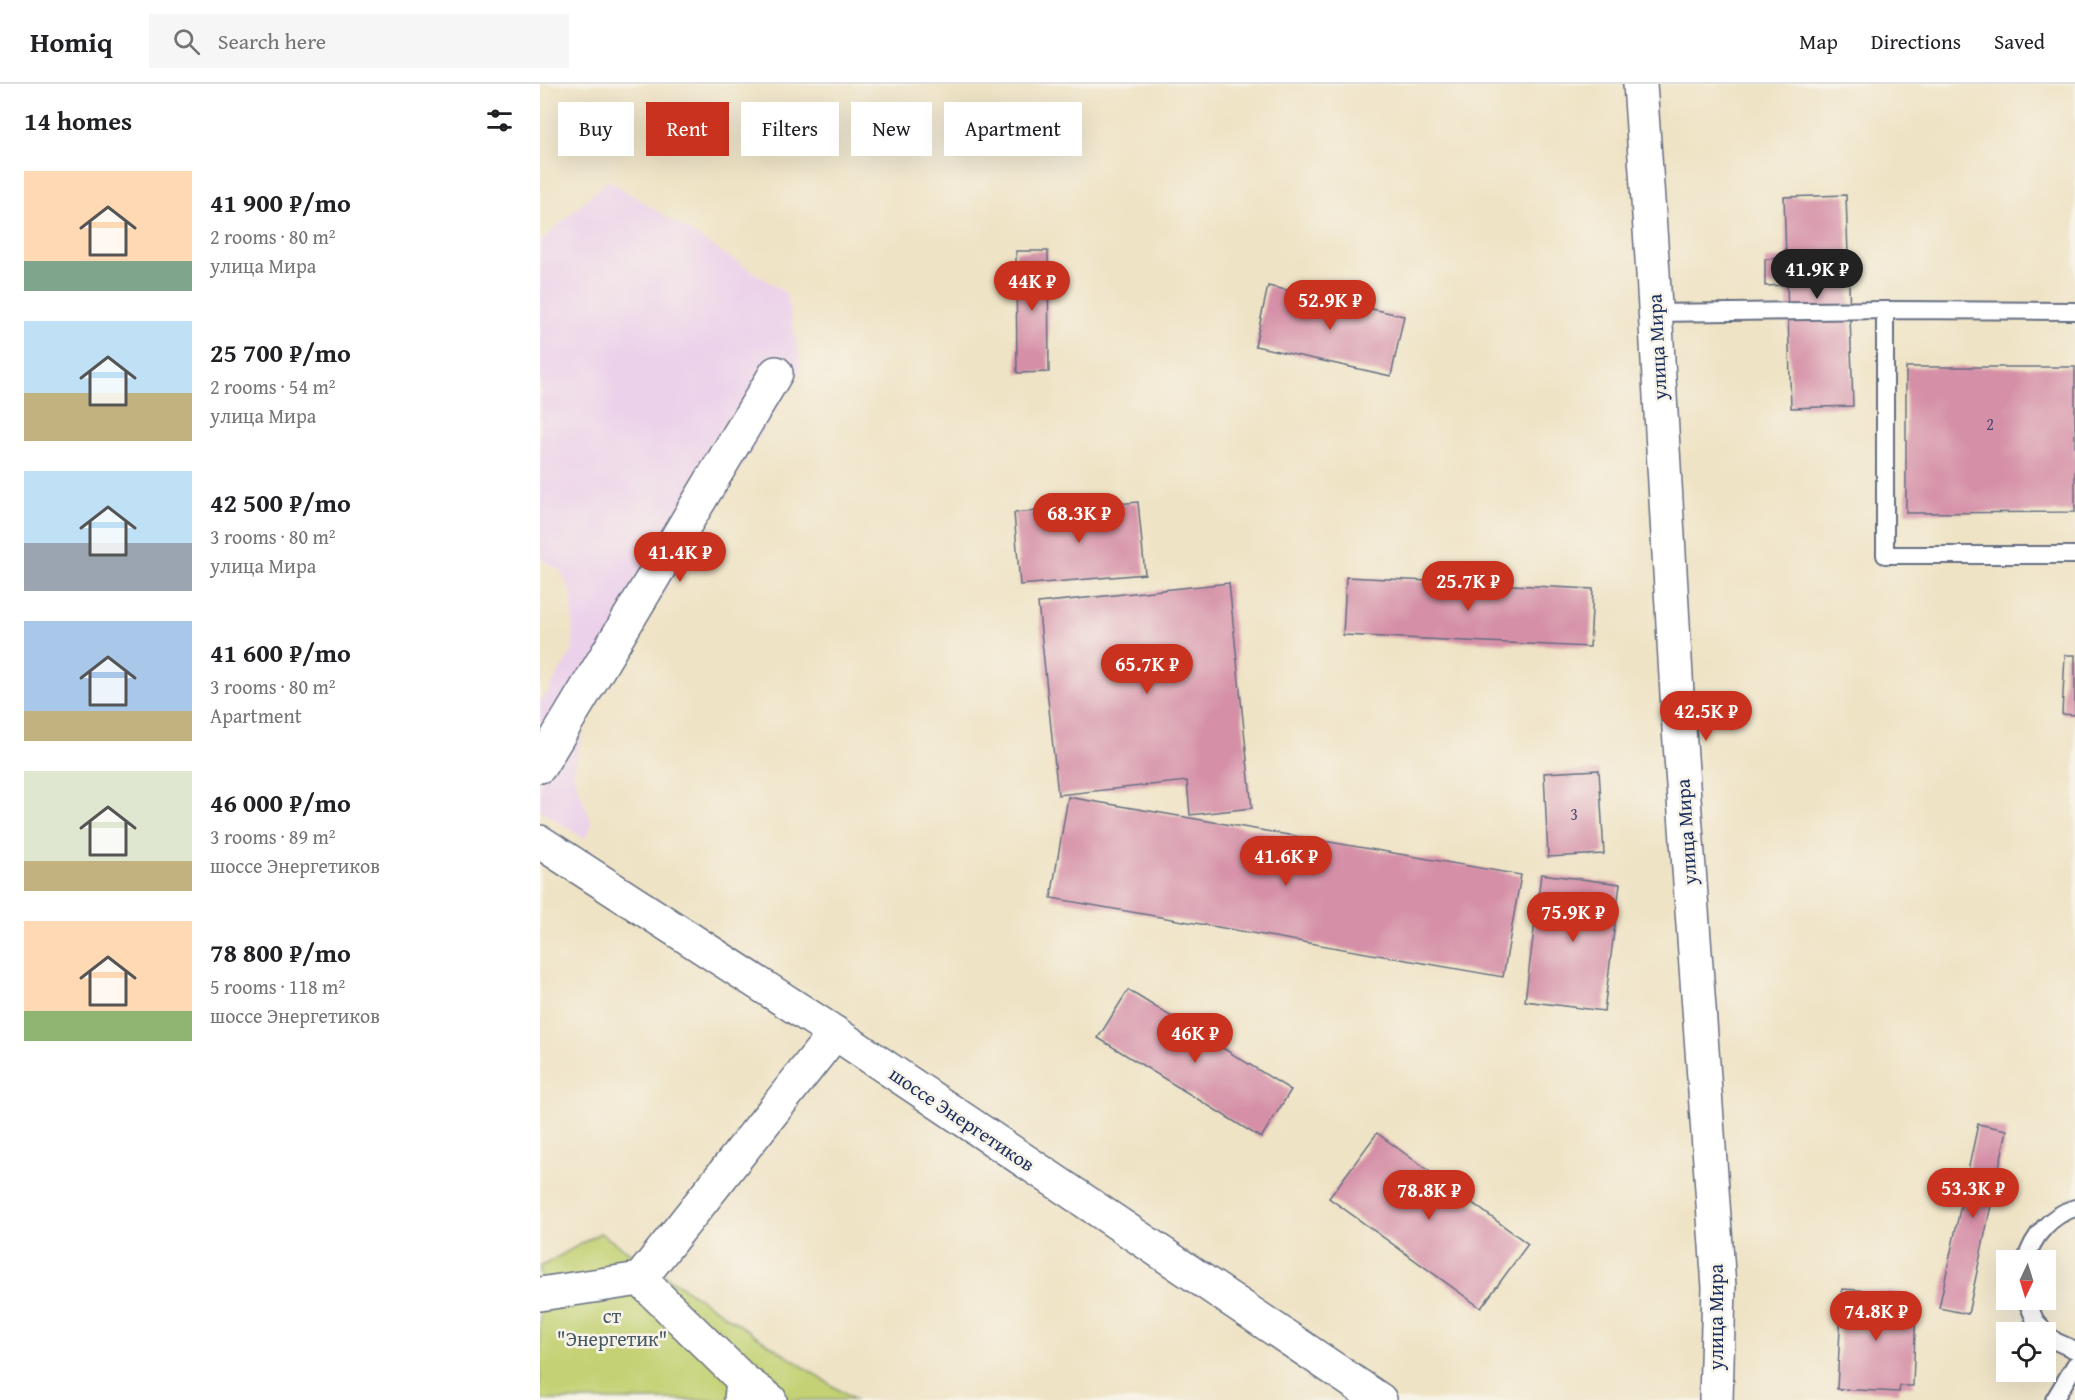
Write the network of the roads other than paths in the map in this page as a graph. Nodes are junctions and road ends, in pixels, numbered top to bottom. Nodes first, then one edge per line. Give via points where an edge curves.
1 (1640, 84) edge
2 (1885, 310) junction
3 (2075, 311) edge
4 (1656, 313) junction
5 (776, 373) dead end
6 (2075, 555) edge
7 (540, 766) edge
8 (540, 842) edge
9 (835, 1034) junction
10 (2075, 1208) edge
11 (2029, 1250) edge
12 (640, 1279) junction
13 (540, 1294) edge
14 (2056, 1341) edge
15 (2075, 1350) edge
16 (2075, 1365) edge
17 (742, 1390) edge
18 (770, 1400) edge
19 (1380, 1400) edge
20 (1716, 1400) edge
21 (2054, 1400) edge

1 - 4 street, улица Мира
2 - 3 lane
2 - 4 lane
2 - 6 lane via 1885,555
4 - 20 street, улица Мира via 1680,741 1719,1287
5 - 7 street
8 - 9 street, шоссе Энергетиков
9 - 12 street
9 - 19 street, шоссе Энергетиков
10 - 11 lane via 2045,1226
12 - 13 street
12 - 17 street
14 - 15 lane
16 - 21 lane
17 - 18 street

